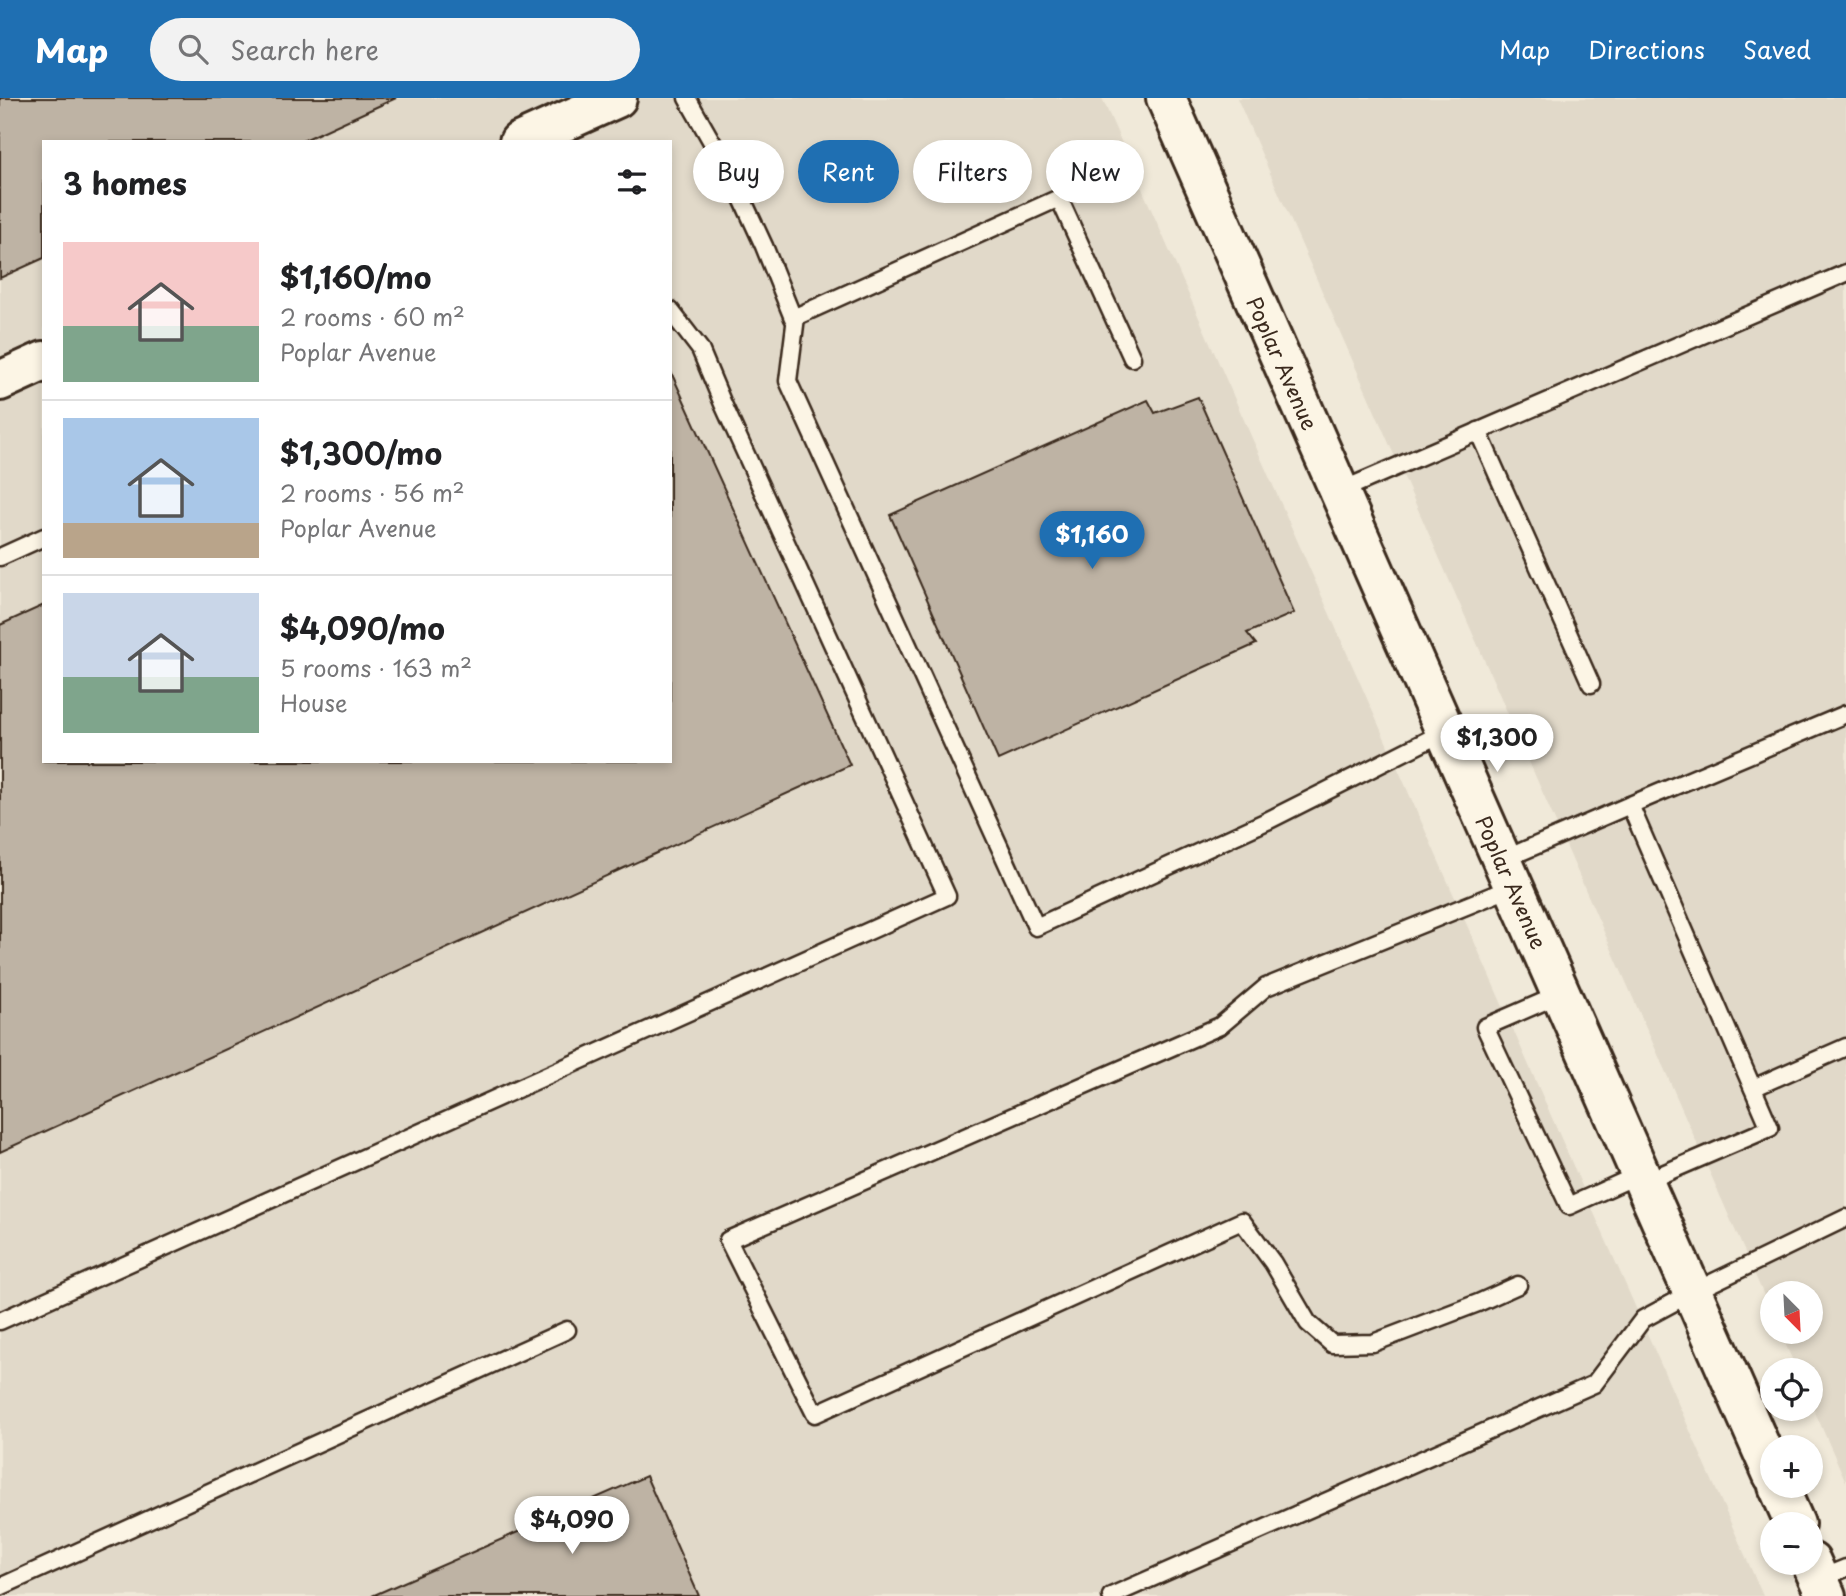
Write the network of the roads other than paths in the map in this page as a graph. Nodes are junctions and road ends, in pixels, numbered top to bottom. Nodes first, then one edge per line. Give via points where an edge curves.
1 (617, 98) edge
2 (688, 98) edge
3 (1167, 98) edge
4 (525, 140) edge
5 (1846, 274) edge
6 (672, 313) edge
7 (796, 317) junction
8 (1132, 358) dead end
9 (42, 362) edge
10 (0, 381) edge
11 (1478, 431) junction
12 (1340, 491) junction
13 (42, 538) edge
14 (0, 557) edge
15 (1591, 684) dead end
16 (1846, 714) edge
17 (1446, 731) junction
18 (1630, 805) junction
19 (1508, 873) junction
20 (1561, 994) junction
21 (1846, 1047) edge
22 (1753, 1088) junction
23 (1642, 1178) junction
24 (1846, 1218) edge
25 (1518, 1285) dead end
26 (1693, 1292) junction
27 (0, 1321) edge
28 (567, 1330) dead end
29 (1760, 1445) edge
30 (0, 1587) edge
31 (1111, 1596) edge

1 - 4 street via 569,126
2 - 7 lane via 733,179
3 - 12 street, Poplar Avenue
5 - 11 lane
6 - 27 lane via 700,349 947,896
7 - 8 lane via 1059,198
7 - 17 lane via 788,381 1036,927 1267,821
9 - 10 street
11 - 12 lane
11 - 15 lane
12 - 17 street, Poplar Avenue
13 - 14 lane
16 - 18 lane
17 - 19 street, Poplar Avenue
18 - 19 lane
18 - 22 lane
19 - 20 street, Poplar Avenue
19 - 25 lane via 1266,987 1220,1026 728,1240 815,1414 1242,1222 1273,1263 1308,1324 1332,1344 1373,1343
20 - 23 street, Poplar Avenue
20 - 23 lane via 1485,1027 1569,1206
21 - 22 lane
22 - 23 lane via 1770,1128
23 - 26 street, Poplar Avenue
24 - 26 lane
26 - 29 street, Poplar Avenue
26 - 31 lane via 1643,1319 1594,1384
28 - 30 lane

